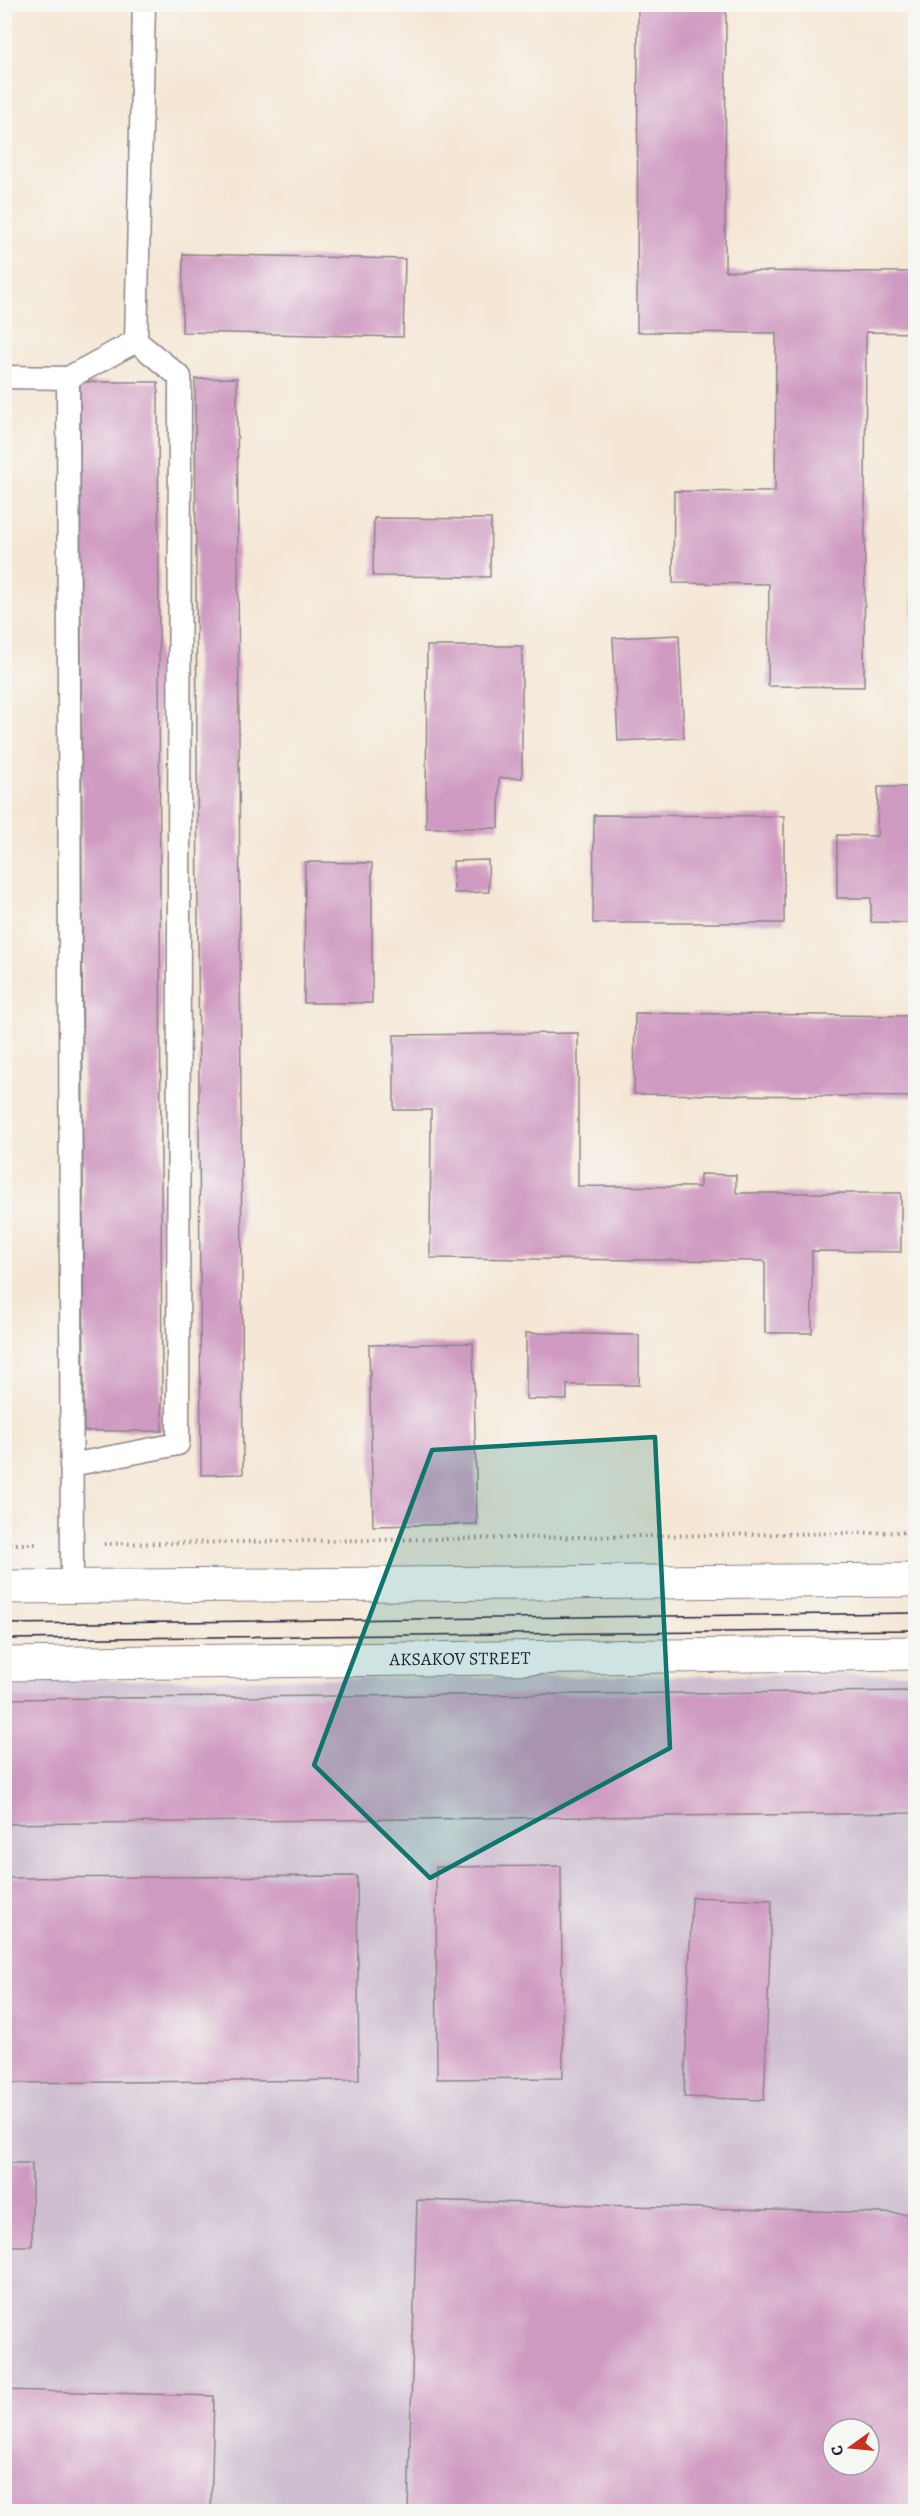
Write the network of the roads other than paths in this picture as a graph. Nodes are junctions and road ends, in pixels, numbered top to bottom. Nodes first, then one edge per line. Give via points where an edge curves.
1 (144, 4) edge
2 (136, 341) junction
3 (4, 377) edge
4 (68, 378) junction
5 (71, 1465) junction
6 (915, 1580) edge
7 (4, 1587) edge
8 (72, 1587) junction
9 (915, 1653) edge
10 (4, 1664) edge

1 - 2 lane
2 - 4 lane
2 - 5 lane via 180,377 178,1444
3 - 4 lane
4 - 5 lane
5 - 8 lane
6 - 8 street
7 - 8 street
9 - 10 street, AKSAKOV STREET

